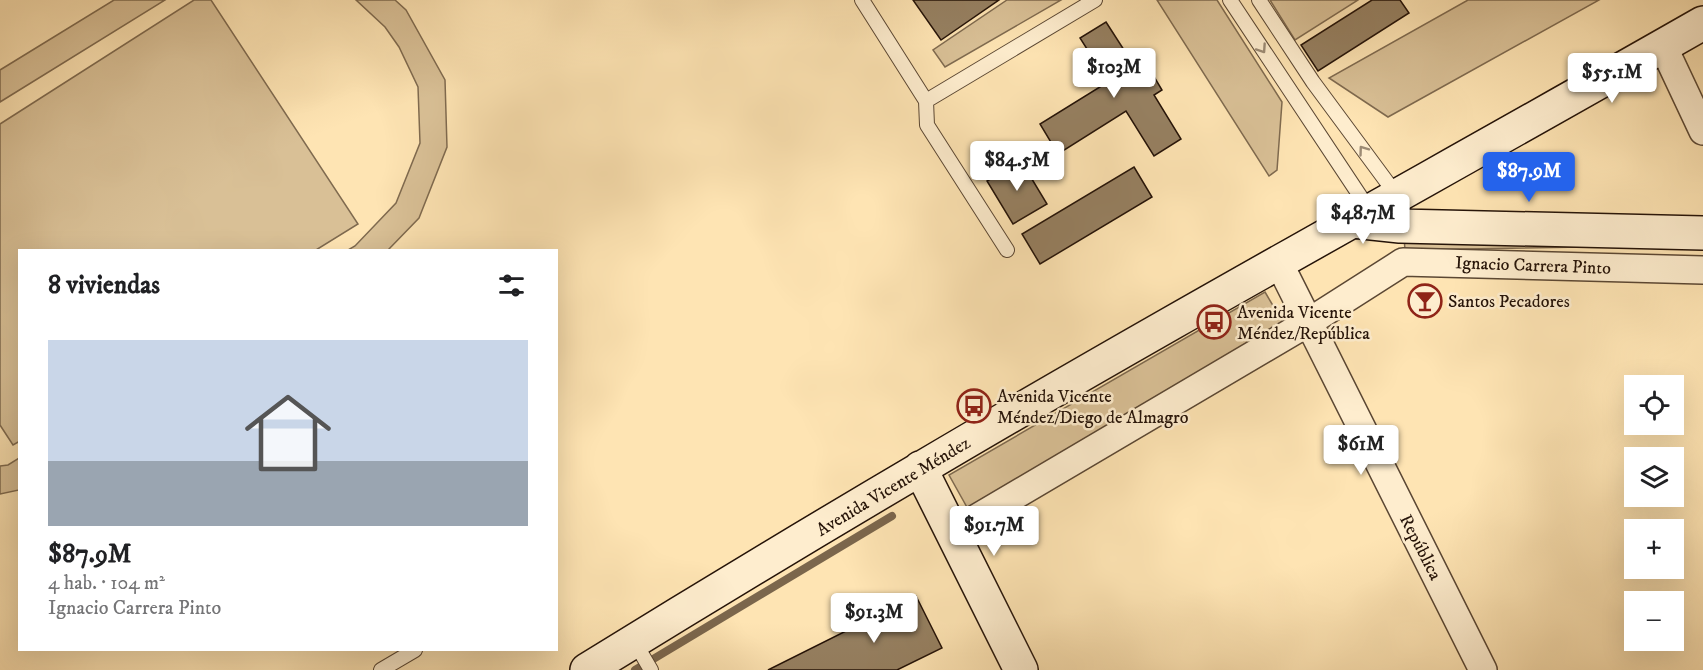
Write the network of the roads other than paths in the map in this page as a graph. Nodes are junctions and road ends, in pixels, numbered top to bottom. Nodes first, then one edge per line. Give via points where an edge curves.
1 (862, 0) edge
2 (1095, 0) edge
3 (1230, 0) edge
4 (1259, 0) edge
5 (1703, 23) edge
6 (1662, 46) junction
7 (926, 101) junction
8 (1703, 131) edge
9 (1374, 210) junction
10 (1703, 233) edge
11 (1007, 250) dead end
12 (1279, 263) junction
13 (1703, 270) edge
14 (1309, 322) junction
15 (920, 468) junction
16 (953, 531) junction
17 (413, 651) edge
18 (643, 657) edge
19 (381, 670) edge
20 (587, 670) edge
21 (1021, 670) edge
22 (1483, 670) edge

1 - 7 lane
2 - 7 lane
3 -> 9 lane
9 -> 4 lane via 1313,82
5 - 6 main road, Avenida Vicente Méndez
6 - 8 street
6 - 9 main road, Avenida Vicente Méndez
7 - 11 lane via 927,125
9 - 10 main road, Ignacio Carrera Pinto via 1400,226
9 - 12 main road, Avenida Vicente Méndez
12 - 14 street, República
12 - 15 main road, Avenida Vicente Méndez
13 - 14 street, Ignacio Carrera Pinto via 1403,262
14 - 16 street, Ignacio Carrera Pinto
14 - 22 street, República
15 - 16 main road
15 - 18 main road, Avenida Vicente Méndez
16 - 21 main road
17 - 19 lane
18 - 20 main road, Avenida Vicente Méndez

